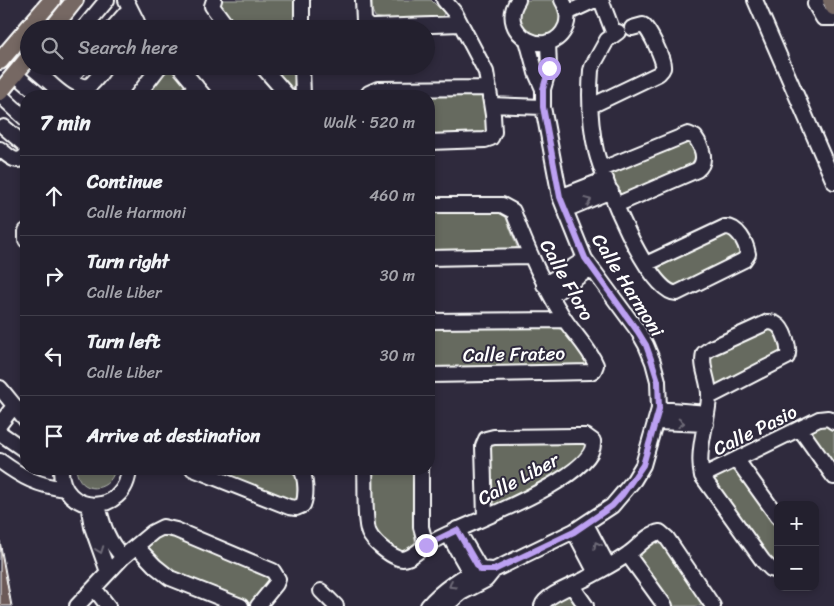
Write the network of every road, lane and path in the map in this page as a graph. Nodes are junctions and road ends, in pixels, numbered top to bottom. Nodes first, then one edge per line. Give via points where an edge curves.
1 (52, 0) edge
2 (75, 0) edge
3 (107, 0) edge
4 (214, 0) edge
5 (302, 0) edge
6 (363, 0) edge
7 (444, 0) edge
8 (562, 0) edge
9 (595, 0) edge
10 (601, 0) edge
11 (818, 0) edge
12 (831, 0) edge
13 (515, 1) edge
14 (758, 3) edge
15 (128, 4) edge
16 (834, 7) edge
17 (567, 13) junction
18 (834, 18) edge
19 (35, 20) edge
20 (59, 20) edge
21 (90, 20) edge
22 (118, 20) edge
23 (136, 20) edge
24 (222, 20) edge
25 (302, 20) edge
26 (364, 20) edge
27 (461, 24) junction
28 (435, 25) edge
29 (632, 28) dead end
30 (20, 38) edge
31 (527, 40) junction
32 (548, 42) junction
33 (0, 61) edge
34 (20, 68) edge
35 (15, 74) junction
36 (66, 75) edge
37 (73, 75) edge
38 (98, 75) edge
39 (153, 75) edge
40 (185, 75) edge
41 (270, 75) edge
42 (302, 75) edge
43 (70, 78) junction
44 (489, 88) junction
45 (543, 89) junction
46 (34, 90) edge
47 (142, 90) edge
48 (194, 90) edge
49 (283, 90) edge
50 (303, 90) edge
51 (376, 90) edge
52 (0, 92) edge
53 (0, 96) edge
54 (592, 106) junction
55 (492, 110) junction
56 (544, 111) junction
57 (20, 113) edge
58 (20, 116) edge
59 (2, 130) edge
60 (20, 142) edge
61 (435, 142) edge
62 (0, 149) edge
63 (20, 159) edge
64 (606, 180) junction
65 (834, 182) edge
66 (563, 203) junction
67 (435, 205) edge
68 (616, 205) junction
69 (530, 256) junction
70 (435, 258) edge
71 (588, 263) junction
72 (646, 264) junction
73 (548, 291) junction
74 (565, 320) junction
75 (435, 321) edge
76 (596, 365) joint
77 (435, 375) edge
78 (0, 388) edge
79 (709, 396) junction
80 (5, 413) edge
81 (658, 415) junction
82 (20, 418) edge
83 (706, 419) junction
84 (829, 420) edge
85 (800, 429) junction
86 (0, 433) edge
87 (20, 447) edge
88 (737, 460) junction
89 (0, 461) edge
90 (20, 475) edge
91 (20, 475) edge
92 (62, 475) edge
93 (128, 475) edge
94 (208, 475) edge
95 (303, 475) edge
96 (365, 475) edge
97 (421, 475) edge
98 (702, 476) junction
99 (834, 477) edge
100 (66, 489) junction
101 (93, 505) junction
102 (774, 511) edge
103 (485, 518) junction
104 (580, 528) junction
105 (453, 532) junction
106 (426, 545) junction
107 (136, 546) junction
108 (628, 555) junction
109 (123, 557) junction
110 (602, 570) junction
111 (774, 570) edge
112 (108, 572) junction
113 (482, 576) junction
114 (572, 586) junction
115 (94, 588) junction
116 (321, 590) dead end
117 (77, 606) edge
118 (108, 606) edge
119 (241, 606) edge
120 (258, 606) edge
121 (336, 606) edge
122 (428, 606) edge
123 (446, 606) edge
124 (542, 606) edge
125 (586, 606) edge
126 (665, 606) edge
127 (713, 606) edge

1 - 19 main road
2 - 20 main road
3 - 21 street
4 - 24 street via 212,6
5 - 25 street
6 - 26 street
7 - 27 street
8 - 17 street
9 - 17 street
10 - 54 street via 616,33 604,44 592,68
11 - 18 street via 816,4 823,18
12 - 16 main road
13 - 31 street, Calle Harmoni via 514,25
14 - 65 street
15 - 22 street
15 - 23 street
17 - 32 street via 565,28
27 - 28 street
27 - 44 street via 486,72
29 - 54 street via 643,25 649,31 663,63 661,71
30 - 33 main road
31 - 32 street
31 - 45 street, Calle Harmoni
32 - 45 street, Calle Harmoni via 549,68
34 - 35 main road
35 - 46 street
35 - 52 main road
36 - 43 street
37 - 43 street
38 - 43 street via 90,85 84,86
39 - 47 street
40 - 48 street
41 - 49 street
42 - 50 street
44 - 51 street
44 - 55 street
45 - 56 street, Calle Harmoni
53 - 57 street
54 - 64 street via 596,150
55 - 56 street
55 - 61 street via 494,132 489,140
56 - 66 street, Calle Harmoni
58 - 59 street
59 - 60 street
62 - 63 street via 12,159
64 - 66 street
64 - 68 street
64 - 68 street via 688,134 695,137 704,156 697,170
66 - 71 street, Calle Harmoni
67 - 69 street, Calle Floro via 502,205 513,211
68 - 72 street
69 - 70 street
69 - 73 street, Calle Floro
71 - 73 street
71 - 81 street, Calle Harmoni via 646,345 658,381
72 - 72 street via 725,227 737,230 748,250 744,260 677,293 669,292 661,285
73 - 74 street, Calle Floro
74 - 75 street, Calle Frateo
74 - 76 street, Calle Floro
76 - 77 street, Calle Frateo via 590,372
78 - 80 street
79 - 79 street via 782,361 789,350 780,327 768,322 704,354
79 - 83 street
80 - 82 street
81 - 83 street
81 - 104 street, Calle Harmoni via 643,465 634,480 612,506
83 - 98 street via 700,462
84 - 85 street, Calle Pasio
85 - 88 street, Calle Pasio
85 - 99 street
86 - 87 street
88 - 98 street, Calle Pasio
88 - 102 street
89 - 90 street
91 - 100 street via 42,486
92 - 100 street
93 - 101 street via 124,489 117,497
94 - 95 street via 296,508 305,500
96 - 106 street, Calle Liber via 367,527 379,544 400,559 410,557
97 - 106 street via 421,527
98 - 111 street via 763,561
100 - 101 street via 72,496
101 - 109 street via 106,533
101 -> 112 street via 92,528
103 - 103 street, Calle Liber via 483,446 486,439 586,436 594,441 591,454 560,482
103 - 105 street, Calle Liber
104 - 110 street
104 - 113 street, Calle Harmoni
105 - 106 street, Calle Liber
105 - 113 street
107 - 109 street
107 - 119 street via 170,578
107 - 120 street via 157,529 169,528 268,567 278,579
108 - 110 street
108 - 126 street
108 - 127 street via 660,532
109 - 112 street
110 - 114 street
112 - 115 street
113 -> 122 street, Calle Harmoni via 441,592
113 - 123 street, Calle Harmoni
114 - 124 street via 547,598
114 - 125 street
115 - 117 street
115 - 118 street
116 - 121 street

